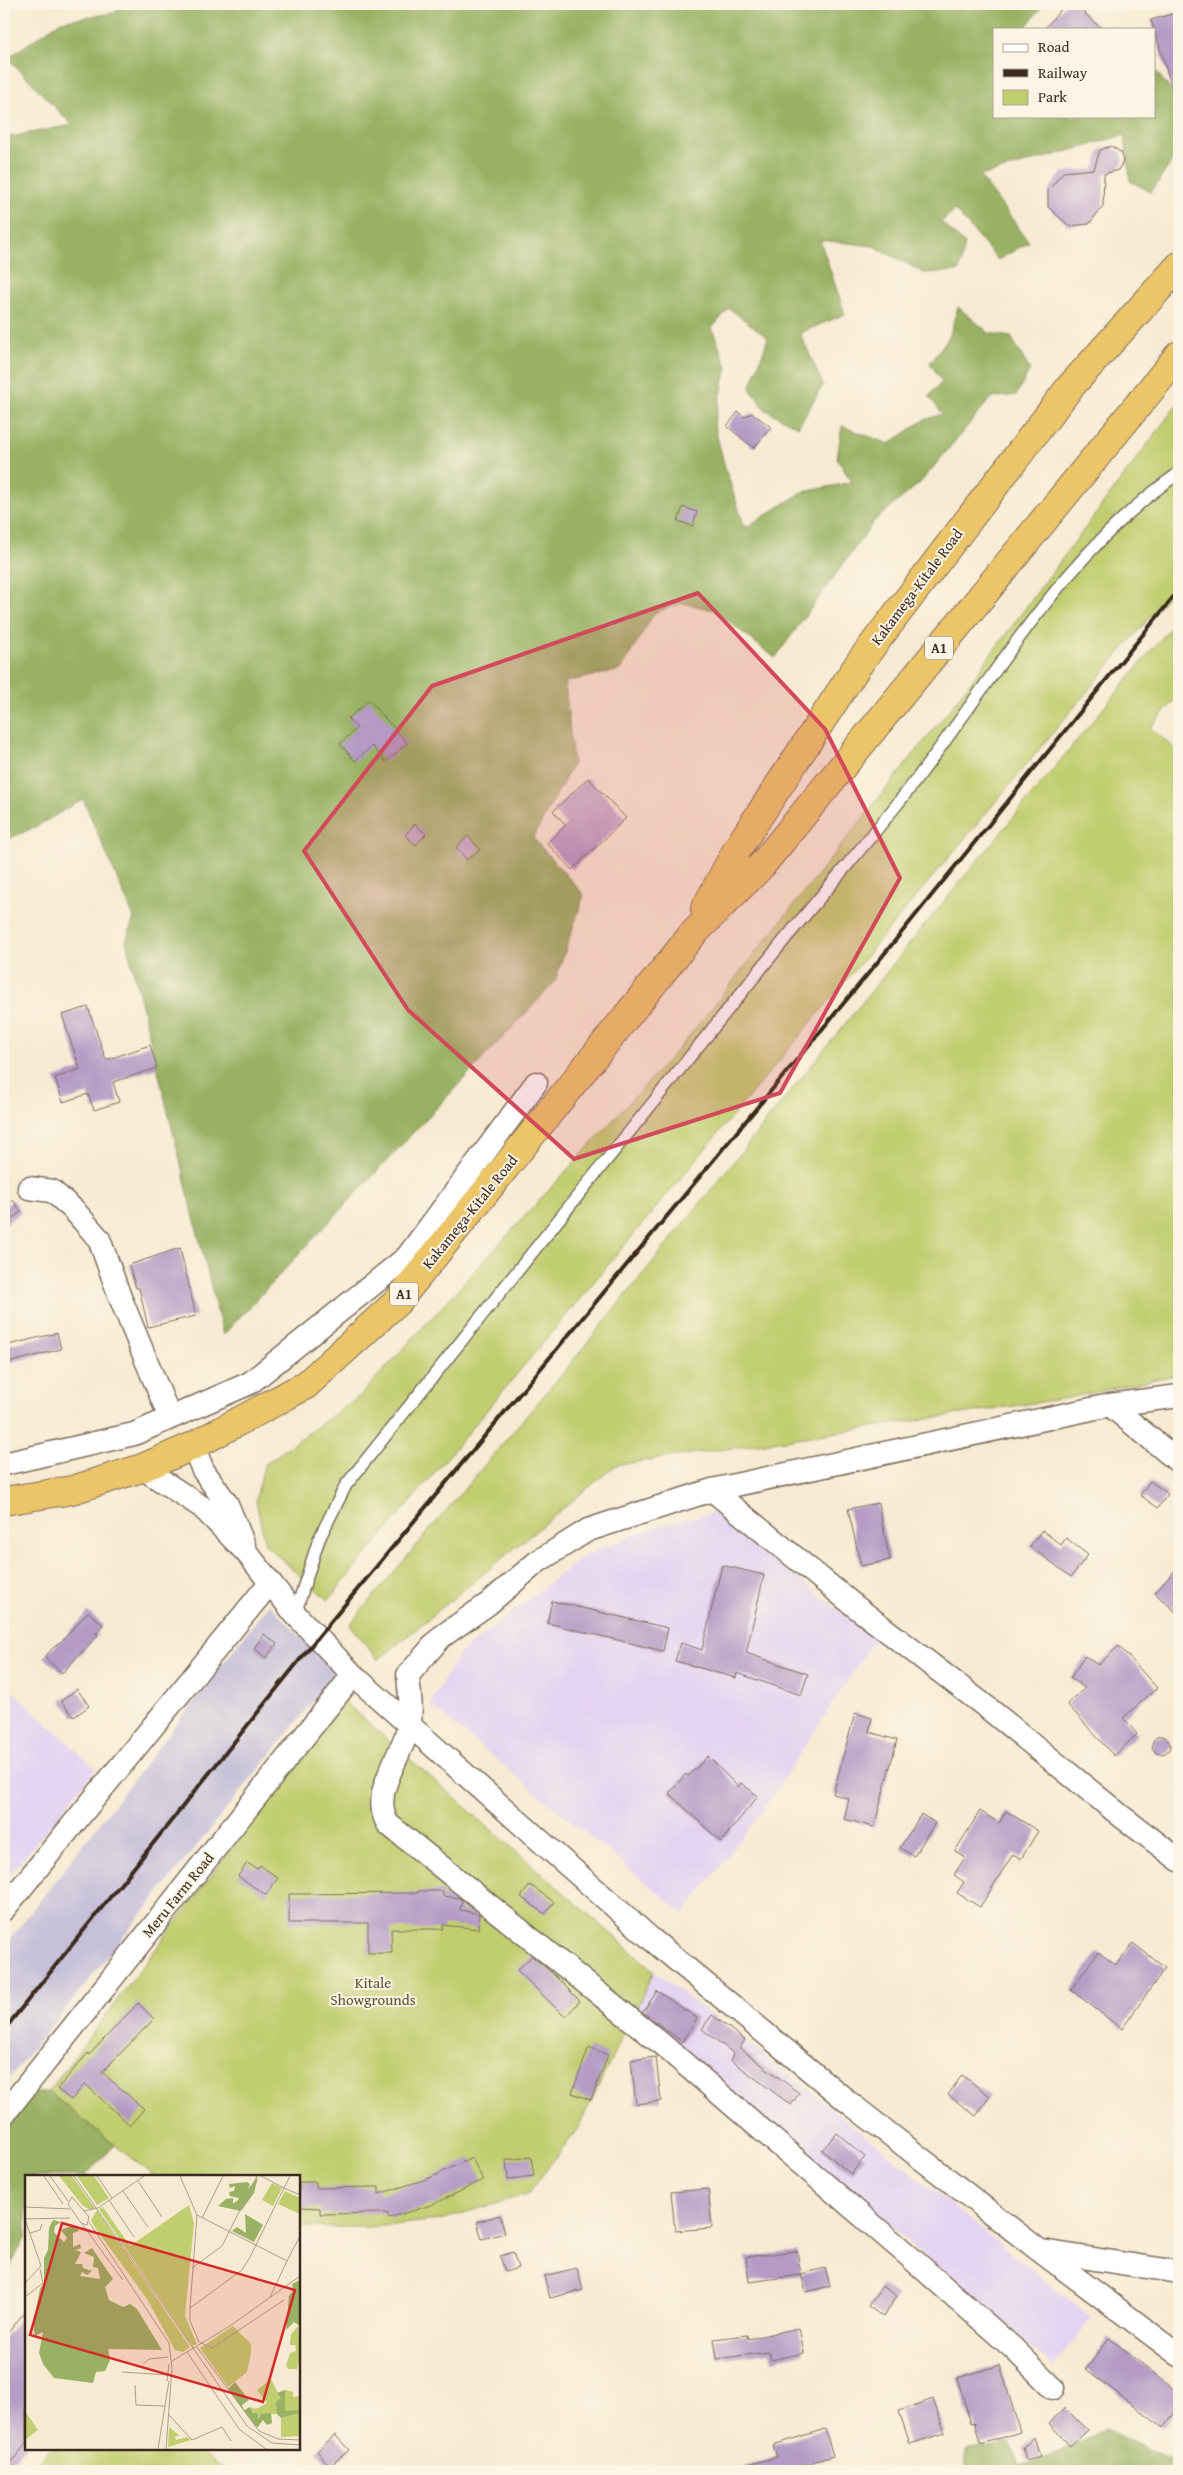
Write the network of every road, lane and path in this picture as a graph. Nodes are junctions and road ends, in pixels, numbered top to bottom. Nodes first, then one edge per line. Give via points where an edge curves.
1 (1179, 266) edge
2 (1179, 355) edge
3 (1179, 473) edge
4 (692, 935) junction
5 (536, 1083) dead end
6 (29, 1188) dead end
7 (1179, 1396) edge
8 (1110, 1405) junction
9 (170, 1418) junction
10 (193, 1446) junction
11 (1179, 1462) edge
12 (4, 1464) edge
13 (142, 1468) junction
14 (712, 1490) junction
15 (4, 1501) edge
16 (246, 1553) junction
17 (270, 1584) junction
18 (294, 1614) junction
19 (353, 1675) junction
20 (410, 1725) junction
21 (1179, 1860) edge
22 (4, 1908) edge
23 (4, 2114) edge
24 (1040, 2251) junction
25 (1179, 2272) edge
26 (1179, 2355) edge
27 (1053, 2388) dead end

1 - 4 highway, Kakamega-Kitale Road / A1 via 1070,387 860,662 739,846
2 - 4 highway, Kakamega-Kitale Road / A1 via 761,866
3 - 18 lane via 1146,496 1116,524 1057,590 902,798 346,1485 319,1539
4 - 10 highway, Kakamega-Kitale Road / A1 via 397,1302 306,1385
5 - 9 street via 407,1257 250,1383
6 - 9 street via 52,1191 99,1239
7 - 8 street
8 - 11 street
8 - 14 street
9 - 12 street via 134,1434
10 - 13 highway, Kakamega-Kitale Road / A1
10 - 16 street via 203,1470 230,1510
13 - 15 highway, Kakamega-Kitale Road / A1 via 72,1490
13 - 16 street via 202,1507
14 - 20 street via 588,1530 537,1562 488,1604 441,1637 408,1675
14 - 21 street
16 - 17 street
17 - 18 street
17 - 22 street
18 - 19 street
19 - 20 street
19 - 23 street, Meru Farm Road
20 - 24 street via 658,1945 847,2102
20 - 27 street via 381,1800 381,1814 388,1824 658,2041 1013,2348
24 - 25 street
24 - 26 street

